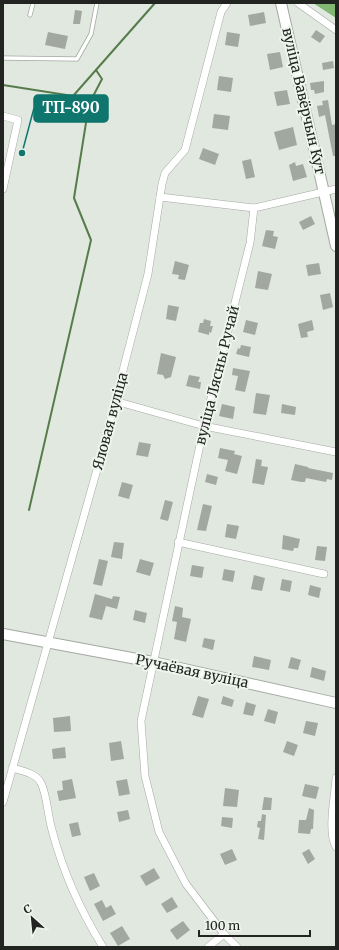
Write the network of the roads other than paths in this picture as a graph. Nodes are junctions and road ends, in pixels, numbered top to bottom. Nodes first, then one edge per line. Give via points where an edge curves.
1 (33, 3) edge
2 (97, 3) edge
3 (227, 3) edge
4 (281, 3) edge
5 (298, 3) edge
6 (30, 15) dead end
7 (336, 30) edge
8 (3, 58) edge
9 (3, 116) edge
10 (3, 189) edge
11 (336, 189) edge
12 (325, 192) junction
13 (160, 197) junction
14 (254, 208) junction
15 (336, 246) edge
16 (115, 401) junction
17 (204, 426) junction
18 (336, 452) edge
19 (178, 542) junction
20 (324, 574) dead end
21 (3, 634) edge
22 (47, 643) junction
23 (153, 662) junction
24 (336, 703) edge
25 (12, 768) junction
26 (336, 778) edge
27 (3, 802) edge
28 (336, 846) edge
29 (224, 934) junction
30 (103, 947) edge
31 (208, 947) edge
32 (237, 947) edge

1 - 6 lane
2 - 8 lane via 91,34 77,59
3 - 13 street, Яловая вуліца via 221,12 185,150 165,173
4 - 12 street, вуліца Вавёрчын Кут
5 - 7 street
9 - 10 street via 18,120
11 - 12 street
12 - 14 street
12 - 15 street, вуліца Вавёрчын Кут
13 - 14 street
13 - 16 street, Яловая вуліца via 148,274
14 - 17 street, вуліца Лясны Ручай via 250,243
16 - 17 street
16 - 22 street, Яловая вуліца via 65,587
17 - 18 street
17 - 19 street, вуліца Лясны Ручай
19 - 20 street
19 - 23 street, вуліца Лясны Ручай
21 - 22 street, Ручаёвая вуліца
22 - 23 street, Ручаёвая вуліца
22 - 25 street, Яловая вуліца
23 - 24 street, Ручаёвая вуліца
23 - 29 street, вуліца Лясны Ручай via 141,720 145,776 159,832 186,884
25 - 27 street, Яловая вуліца
25 - 30 street via 36,776 41,783 52,831 68,882
26 - 28 street via 332,828 333,842
29 - 31 street
29 - 32 street, вуліца Лясны Ручай

